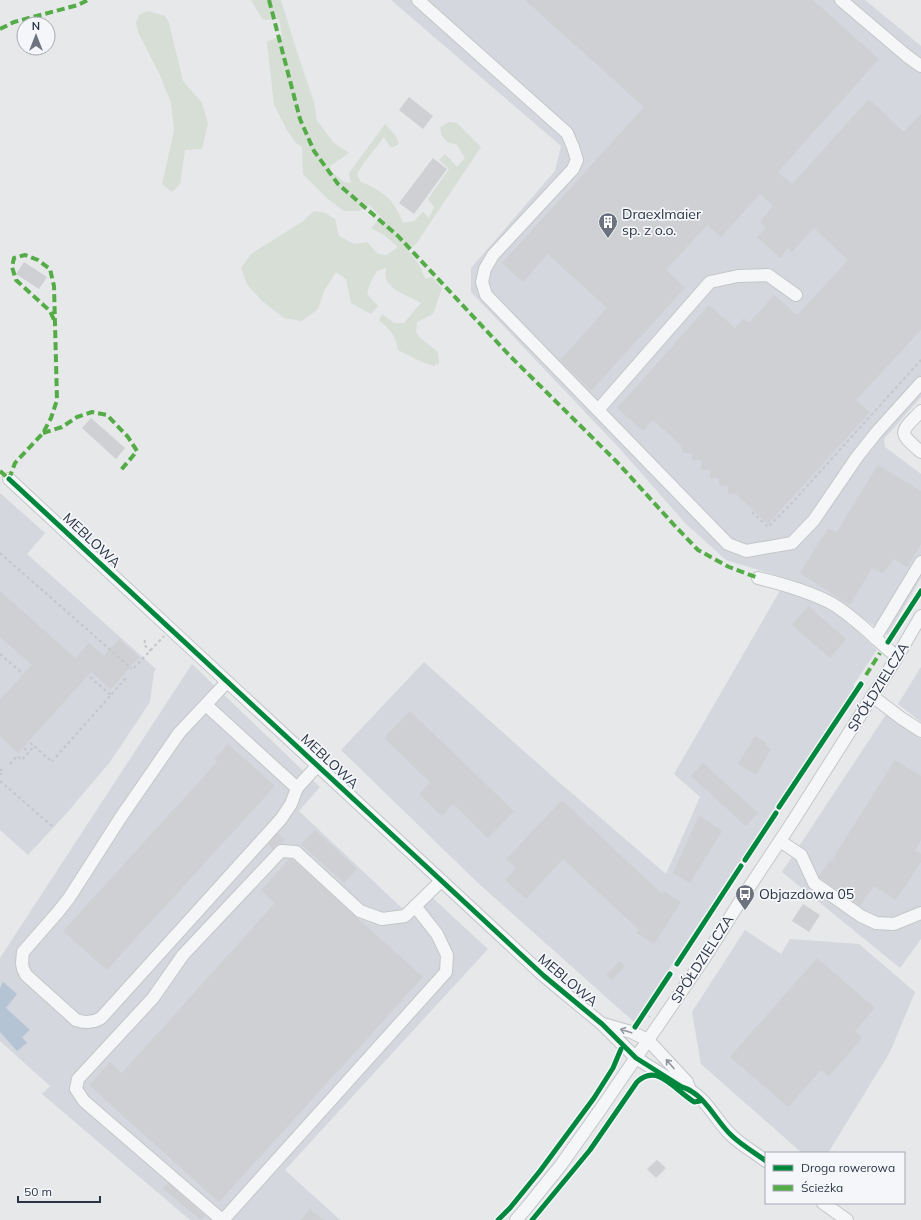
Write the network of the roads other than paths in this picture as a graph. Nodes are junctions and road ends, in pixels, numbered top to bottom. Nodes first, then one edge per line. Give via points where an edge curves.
1 (418, 0) edge
2 (842, 0) edge
3 (921, 66) edge
4 (796, 295) dead end
5 (921, 382) edge
6 (598, 410) junction
7 (921, 411) edge
8 (921, 452) edge
9 (9, 479) dead end
10 (921, 562) edge
11 (758, 578) dead end
12 (921, 616) edge
13 (875, 638) junction
14 (897, 657) junction
15 (228, 682) junction
16 (872, 696) junction
17 (206, 705) junction
18 (921, 731) edge
19 (318, 766) junction
20 (297, 788) junction
21 (780, 841) junction
22 (441, 881) junction
23 (415, 906) junction
24 (921, 913) edge
25 (602, 1024) junction
26 (648, 1040) junction
27 (636, 1058) junction
28 (690, 1089) junction
29 (765, 1160) edge
30 (824, 1204) edge
31 (222, 1220) edge
32 (516, 1220) edge
33 (847, 1220) edge

1 - 6 street via 567,133 577,160 573,169 494,255 485,269 482,282 486,295 492,302
2 - 3 street
4 - 6 street via 768,275 738,276 710,282
5 - 6 street via 876,433 814,520 792,543 746,551 728,544
7 - 8 street via 906,427 904,433
9 - 15 street, MEBLOWA
10 - 13 street
11 - 13 street via 792,586 831,603
12 - 14 street, SPÓŁDZIELCZA
13 - 14 street
14 - 16 street, SPÓŁDZIELCZA
15 - 17 street
15 - 19 street, MEBLOWA
16 - 18 street
16 - 21 street, SPÓŁDZIELCZA
17 - 20 street
17 - 20 street via 172,742 69,898 23,952 23,969 26,976 76,1020 95,1022 101,1018 281,819 291,804
19 - 20 street
19 - 22 street, MEBLOWA
21 - 24 street via 801,855 814,883 861,916 876,923 894,924
21 - 26 street, SPÓŁDZIELCZA
22 - 23 street
22 - 25 street, MEBLOWA via 544,976
23 - 31 street via 437,934 448,955 446,972
23 - 31 street via 405,916 382,919 360,911 296,852 282,851 183,955 153,998 78,1079 76,1090 84,1101
26 -> 25 street
25 - 27 street, MEBLOWA
26 - 27 street, SPÓŁDZIELCZA
28 -> 26 street via 687,1082
27 - 28 street via 682,1087
27 - 32 street, SPÓŁDZIELCZA via 561,1164
28 - 29 street via 732,1136
30 - 33 street

